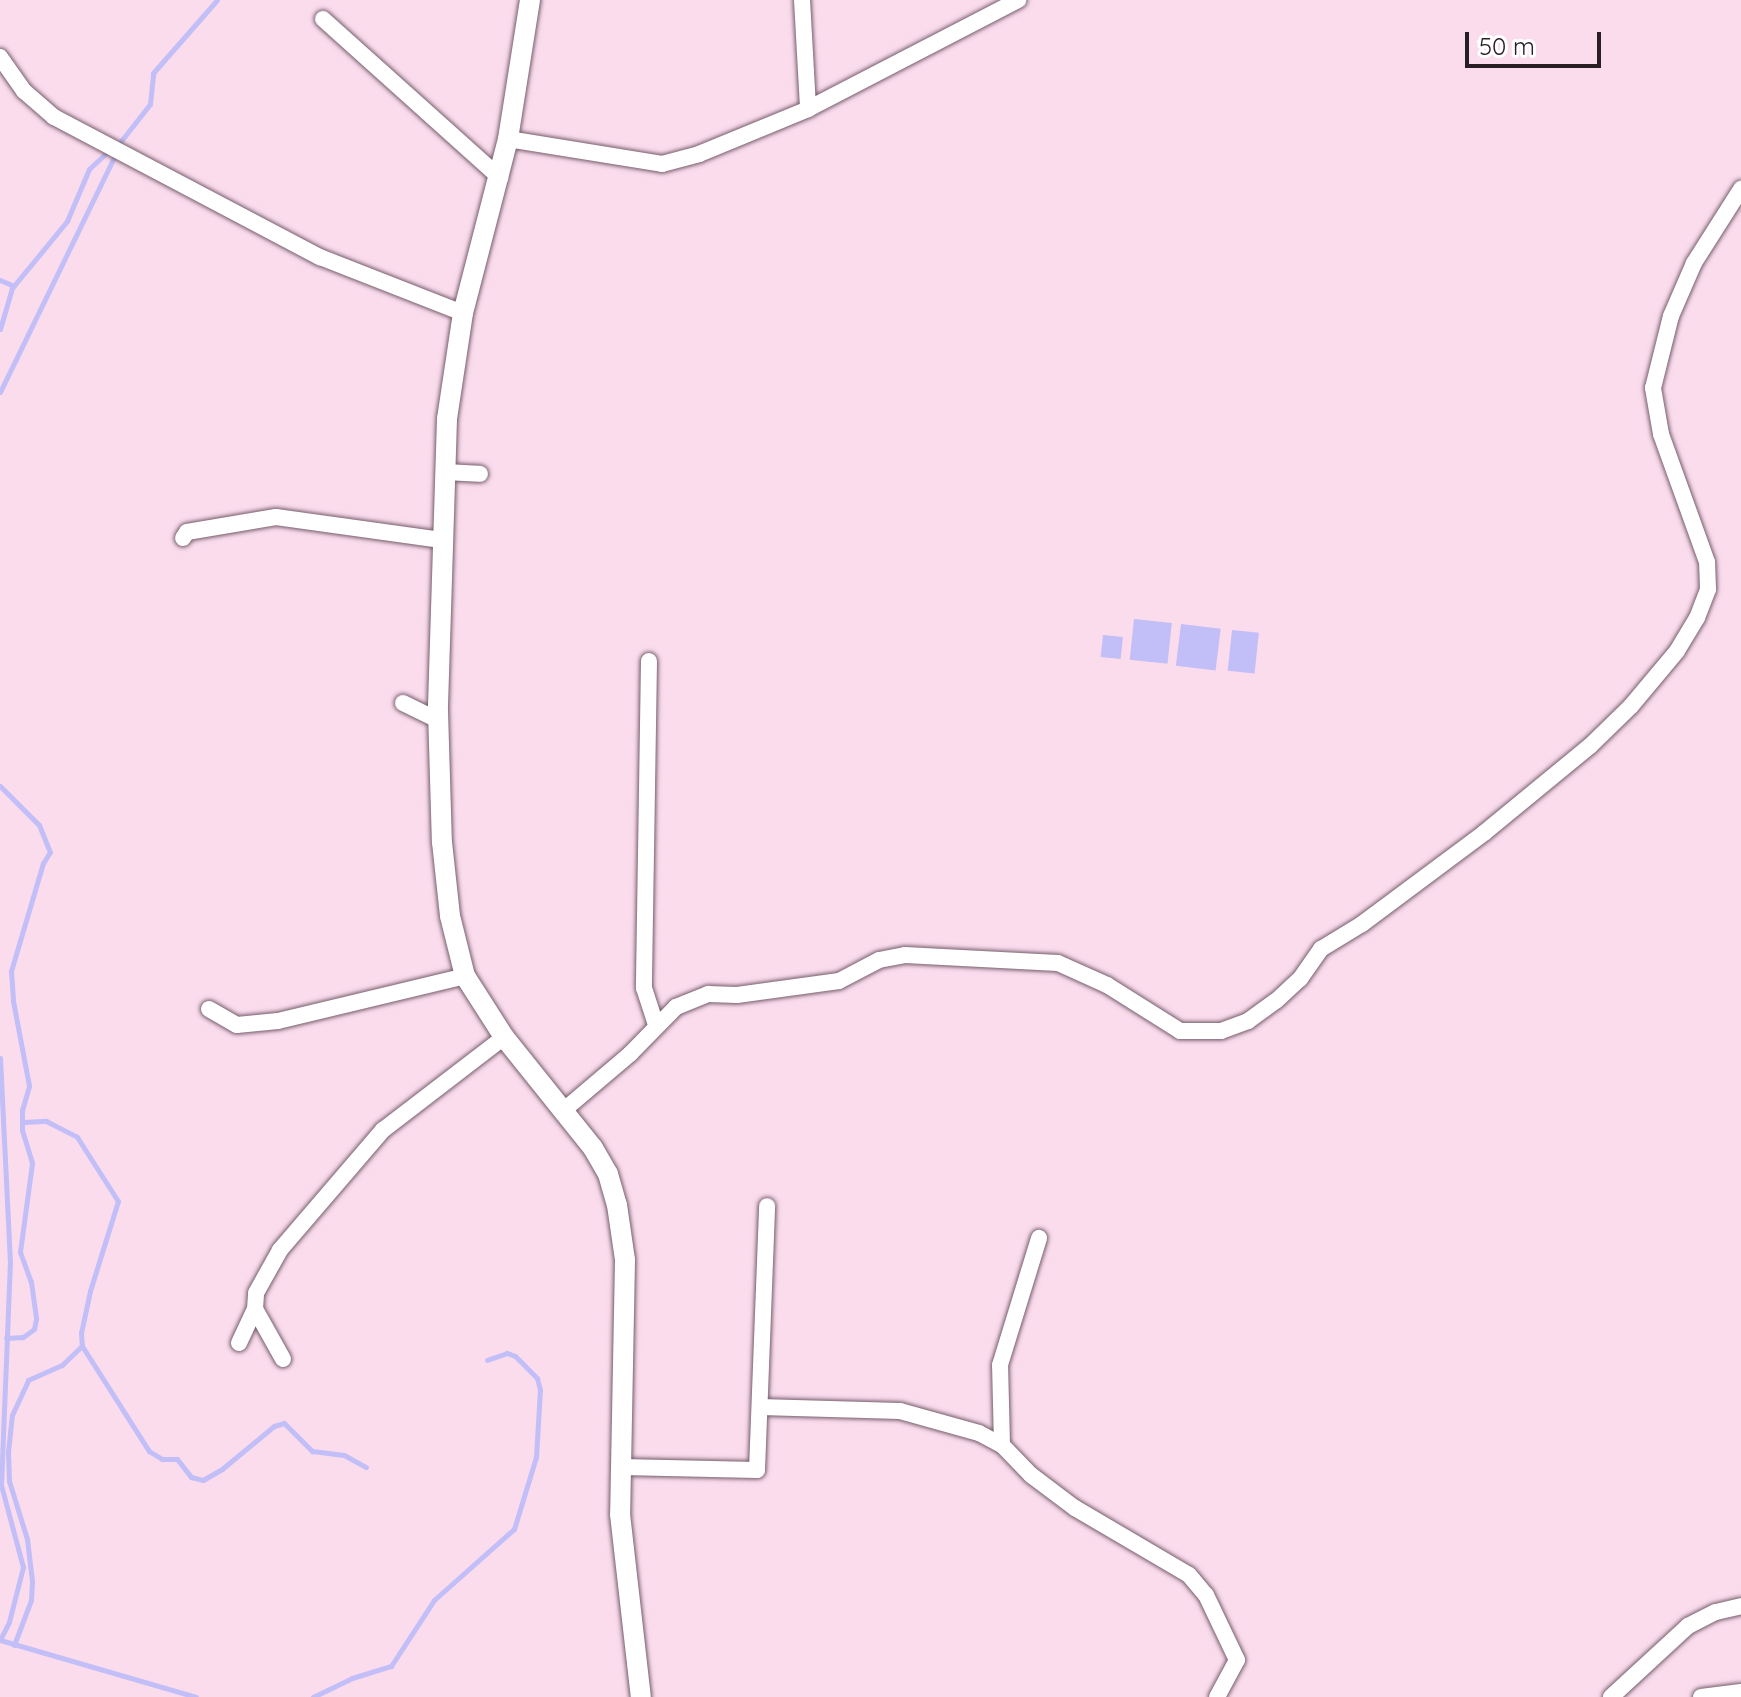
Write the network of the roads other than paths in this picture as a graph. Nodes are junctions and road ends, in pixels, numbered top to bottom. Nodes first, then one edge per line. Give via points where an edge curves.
1 (529, 0) edge
2 (802, 0) edge
3 (1018, 0) edge
4 (323, 19) dead end
5 (0, 57) edge
6 (808, 109) junction
7 (508, 139) junction
8 (500, 178) junction
9 (1741, 189) edge
10 (463, 313) junction
11 (444, 472) junction
12 (480, 474) dead end
13 (183, 538) dead end
14 (441, 540) junction
15 (649, 661) dead end
16 (403, 703) dead end
17 (438, 720) junction
18 (465, 976) junction
19 (209, 1009) dead end
20 (656, 1024) junction
21 (504, 1037) junction
22 (564, 1110) junction
23 (767, 1206) dead end
24 (1039, 1238) dead end
25 (255, 1309) junction
26 (239, 1343) dead end
27 (283, 1359) dead end
28 (760, 1407) junction
29 (1002, 1445) junction
30 (621, 1467) junction
31 (1741, 1606) edge
32 (1741, 1692) edge
33 (641, 1697) edge
34 (1217, 1697) edge
35 (1611, 1697) edge
36 (1701, 1697) edge

1 - 7 street
2 - 6 street
3 - 6 street
4 - 8 street
5 - 10 street via 24,91 54,117 320,257
6 - 7 street via 662,164
7 - 8 street
8 - 10 street
9 - 20 street via 1694,263 1671,316 1653,388 1661,434 1707,562 1708,589 1697,618 1677,651 1590,746 1484,833 1321,949 1276,1001 1248,1021 1221,1031 1180,1031 1107,985 1058,963 905,955 879,960 839,981 708,994 676,1007
10 - 11 street
11 - 12 street
11 - 14 street
13 - 14 street via 187,532 276,517
14 - 17 street
15 - 20 street via 644,988
16 - 17 street
17 - 18 street via 442,842 450,916
18 - 19 street via 278,1021 237,1025
18 - 21 street
20 - 22 street via 630,1054
21 - 22 street
21 - 25 street via 383,1130 354,1160 280,1250 256,1293
22 - 30 street via 608,1174 617,1205 625,1260
23 - 28 street
24 - 29 street via 1000,1365
25 - 26 street
25 - 27 street
28 - 29 street via 900,1411 979,1433
28 - 30 street via 757,1470
29 - 34 street via 1075,1508 1189,1575 1206,1595 1237,1660
30 - 33 street via 620,1514
31 - 35 street via 1688,1626
32 - 36 street

